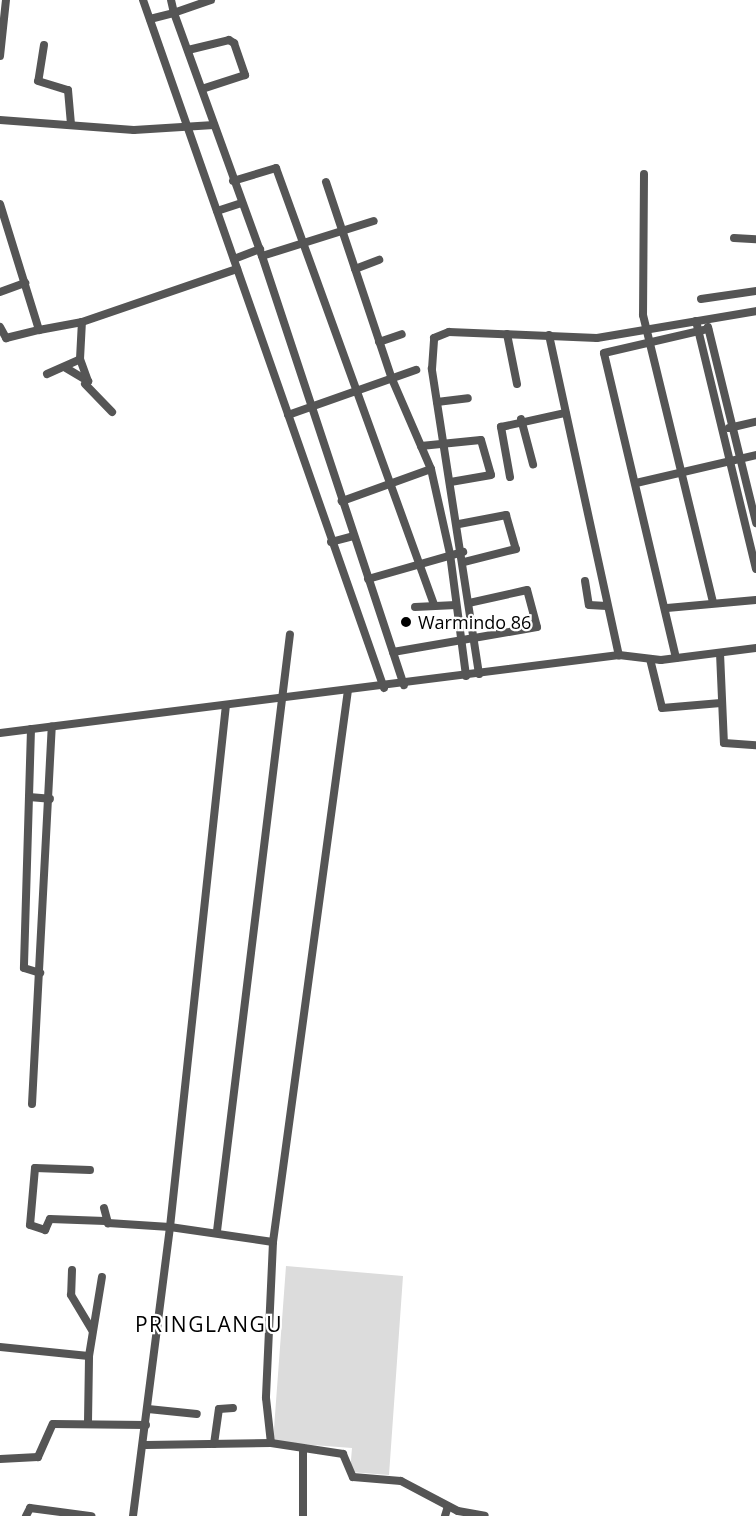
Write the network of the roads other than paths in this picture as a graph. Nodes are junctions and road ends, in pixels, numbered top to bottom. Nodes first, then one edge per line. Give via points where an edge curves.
1 (6, 0) edge
2 (143, 0) edge
3 (171, 0) edge
4 (211, 0) edge
5 (174, 13) junction
6 (150, 19) junction
7 (44, 45) dead end
8 (188, 50) junction
9 (0, 56) edge
10 (202, 89) junction
11 (0, 120) edge
12 (71, 125) junction
13 (214, 125) junction
14 (189, 129) junction
15 (644, 174) dead end
16 (233, 181) junction
17 (326, 182) dead end
18 (241, 203) junction
19 (1, 208) edge
20 (217, 211) junction
21 (374, 220) dead end
22 (342, 231) junction
23 (734, 238) dead end
24 (756, 239) edge
25 (303, 243) junction
26 (261, 253) junction
27 (234, 260) junction
28 (379, 260) dead end
29 (237, 269) junction
30 (354, 269) junction
31 (25, 284) junction
32 (756, 291) edge
33 (0, 292) edge
34 (701, 299) dead end
35 (756, 311) edge
36 (706, 318) junction
37 (696, 321) junction
38 (82, 322) junction
39 (0, 327) edge
40 (708, 329) junction
41 (39, 330) junction
42 (646, 330) junction
43 (698, 332) junction
44 (402, 334) dead end
45 (507, 334) junction
46 (549, 335) junction
47 (379, 342) junction
48 (648, 342) junction
49 (80, 359) junction
50 (66, 368) junction
51 (416, 370) dead end
52 (47, 374) dead end
53 (392, 379) junction
54 (85, 384) junction
55 (517, 384) dead end
56 (356, 390) junction
57 (468, 398) dead end
58 (437, 402) junction
59 (310, 405) junction
60 (112, 412) dead end
61 (565, 413) junction
62 (288, 415) junction
63 (521, 419) junction
64 (756, 422) edge
65 (731, 428) junction
66 (721, 430) junction
67 (442, 442) junction
68 (421, 446) junction
69 (756, 455) edge
70 (740, 459) junction
71 (729, 461) junction
72 (533, 464) dead end
73 (431, 469) junction
74 (681, 471) junction
75 (510, 477) dead end
76 (451, 482) junction
77 (390, 483) junction
78 (636, 483) junction
79 (342, 501) junction
80 (756, 523) edge
81 (459, 524) junction
82 (353, 536) junction
83 (331, 542) junction
84 (457, 554) junction
85 (418, 561) junction
86 (464, 562) junction
87 (756, 569) edge
88 (368, 579) junction
89 (585, 581) dead end
90 (756, 600) edge
91 (469, 603) junction
92 (713, 603) junction
93 (434, 604) junction
94 (456, 605) junction
95 (607, 606) junction
96 (415, 608) dead end
97 (667, 608) junction
98 (290, 634) dead end
99 (474, 641) junction
100 (462, 643) junction
101 (756, 648) edge
102 (393, 652) junction
103 (720, 653) junction
104 (619, 655) junction
105 (676, 658) junction
106 (650, 659) junction
107 (479, 674) junction
108 (466, 676) junction
109 (404, 685) junction
110 (384, 688) junction
111 (348, 690) junction
112 (285, 698) junction
113 (721, 703) junction
114 (226, 705) junction
115 (52, 727) junction
116 (31, 729) junction
117 (0, 734) edge
118 (756, 745) edge
119 (29, 796) junction
120 (50, 799) junction
121 (40, 973) junction
122 (32, 1104) dead end
123 (90, 1170) dead end
124 (104, 1208) dead end
125 (105, 1221) junction
126 (170, 1227) junction
127 (217, 1231) junction
128 (273, 1242) junction
129 (72, 1269) dead end
130 (102, 1277) dead end
131 (92, 1330) junction
132 (0, 1347) edge
133 (89, 1356) junction
134 (148, 1408) junction
135 (234, 1408) dead end
136 (197, 1414) dead end
137 (88, 1422) junction
138 (146, 1425) junction
139 (271, 1443) junction
140 (214, 1444) junction
141 (146, 1445) junction
142 (303, 1450) junction
143 (0, 1459) edge
144 (448, 1506) junction
145 (26, 1516) edge
146 (91, 1516) edge
147 (133, 1516) edge
148 (303, 1516) edge
149 (445, 1516) edge
150 (485, 1516) edge

1 - 9 street
2 - 6 street
3 - 5 street
4 - 5 street
5 - 6 street
5 - 8 street
6 - 14 street
7 - 12 street via 38,81 68,90
8 - 10 street
8 - 10 street via 229,39 234,43 245,75
10 - 13 street
11 - 12 street
12 - 14 street
13 - 14 street
13 - 16 street
14 - 20 street
15 - 42 street
16 - 18 street
16 - 25 street via 276,168
17 - 22 street
18 - 20 street
18 - 26 street
19 - 31 street
20 - 27 street
21 - 22 street
22 - 25 street
22 - 30 street
23 - 24 street
25 - 26 street
25 - 56 street
26 - 27 street
26 - 59 street
27 - 29 street
28 - 30 street
29 - 38 street
29 - 62 street
30 - 47 street
31 - 33 street
31 - 41 street
32 - 34 street
35 - 36 street
36 - 37 street
36 - 40 street
37 - 42 street
37 - 43 street
38 - 41 street
38 - 49 street
39 - 41 street via 6,338
40 - 43 street
40 - 65 street
42 - 46 street
42 - 48 street
43 - 48 street
43 - 66 street
44 - 47 street
45 - 46 street
45 - 55 street
45 - 58 street via 449,332 434,338 430,355
46 - 61 street
47 - 53 street
48 - 74 street
48 - 78 street via 604,353
49 - 50 street
49 - 54 street
50 - 52 street
50 - 54 street
51 - 53 street
53 - 56 street
53 - 68 street
54 - 60 street
56 - 59 street
56 - 77 street
57 - 58 street
58 - 67 street
59 - 62 street
59 - 79 street
61 - 63 street
61 - 95 street
62 - 83 street
63 - 72 street
63 - 75 street via 500,430
64 - 65 street
65 - 66 street
65 - 70 street
66 - 71 street
67 - 68 street
67 - 76 street
67 - 76 street via 481,440 491,472
68 - 73 street
69 - 70 street
70 - 71 street
70 - 80 street
71 - 74 street
71 - 87 street
73 - 77 street
73 - 84 street
74 - 78 street
74 - 92 street
76 - 81 street
77 - 79 street
77 - 85 street
78 - 97 street
79 - 82 street
81 - 84 street
81 - 86 street via 503,514 516,549
82 - 83 street
82 - 88 street
83 - 110 street
84 - 85 street
84 - 86 street
84 - 94 street
85 - 88 street
85 - 93 street
86 - 91 street
88 - 102 street
89 - 95 street via 589,605
90 - 92 street
91 - 99 street
91 - 99 street via 527,590 537,627
92 - 97 street
93 - 94 street
93 - 96 street
94 - 100 street
95 - 104 street
97 - 105 street
98 - 112 street
99 - 100 street
99 - 107 street
100 - 102 street
100 - 108 street
101 - 103 street
102 - 109 street
103 - 105 street
103 - 113 street
104 - 106 street
104 - 107 street
105 - 106 street
106 - 113 street via 662,708
107 - 108 street
108 - 109 street
109 - 110 street
110 - 111 street
111 - 112 street
111 - 128 street
112 - 114 street
112 - 127 street
113 - 118 street via 723,743
114 - 115 street
114 - 126 street
115 - 116 street
115 - 120 street
116 - 117 street
116 - 119 street
119 - 120 street
119 - 121 street via 24,968
120 - 121 street
121 - 122 street
123 - 125 street via 35,1168 30,1225 45,1230 50,1219
124 - 125 street
125 - 126 street
126 - 127 street
126 - 134 street
127 - 128 street
128 - 139 street via 266,1398
129 - 131 street via 71,1295
130 - 131 street
131 - 133 street
132 - 133 street
133 - 137 street
134 - 136 street
134 - 138 street
135 - 140 street via 219,1409
137 - 138 street
137 - 143 street via 49,1426 38,1457
138 - 141 street
139 - 140 street
139 - 142 street
140 - 141 street
141 - 147 street
142 - 144 street via 342,1453 353,1477 400,1481
142 - 148 street
144 - 149 street
144 - 150 street
145 - 146 street via 30,1508

